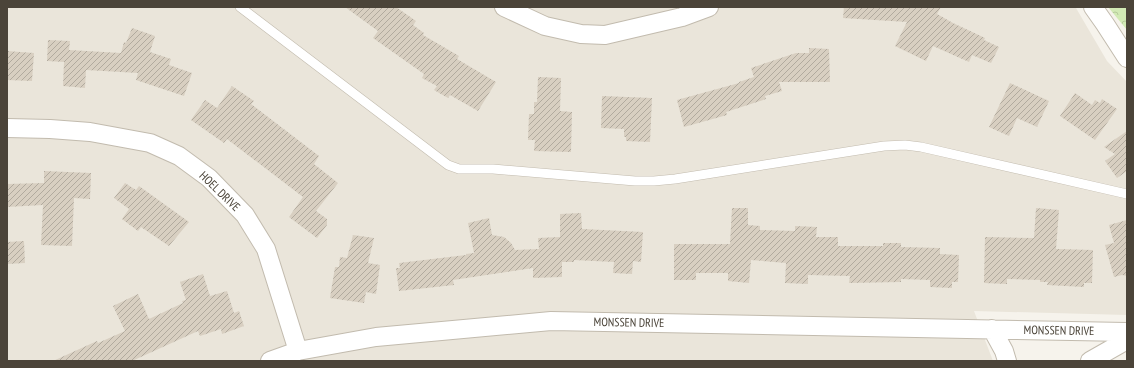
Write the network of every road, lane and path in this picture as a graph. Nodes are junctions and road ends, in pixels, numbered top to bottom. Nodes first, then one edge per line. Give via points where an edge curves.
1 (240, 7) edge
2 (504, 7) edge
3 (709, 7) edge
4 (1093, 7) edge
5 (1127, 58) edge
6 (7, 128) edge
7 (1127, 194) edge
8 (992, 329) junction
9 (1127, 332) edge
10 (1127, 340) edge
11 (298, 351) junction
12 (270, 361) edge
13 (1007, 361) edge
14 (1090, 361) edge

1 - 7 lane via 448,165 459,169 493,169 654,181 905,145
2 - 3 street via 545,26 581,34 605,35 682,17
4 - 5 street
6 - 11 street, HOEL DRIVE via 90,132 150,143 180,156 209,178 245,215 266,249
8 - 9 street, MONSSEN DRIVE
8 - 11 street, MONSSEN DRIVE via 551,321 376,337
8 - 13 street
10 - 14 street
11 - 12 street, MONSSEN DRIVE

